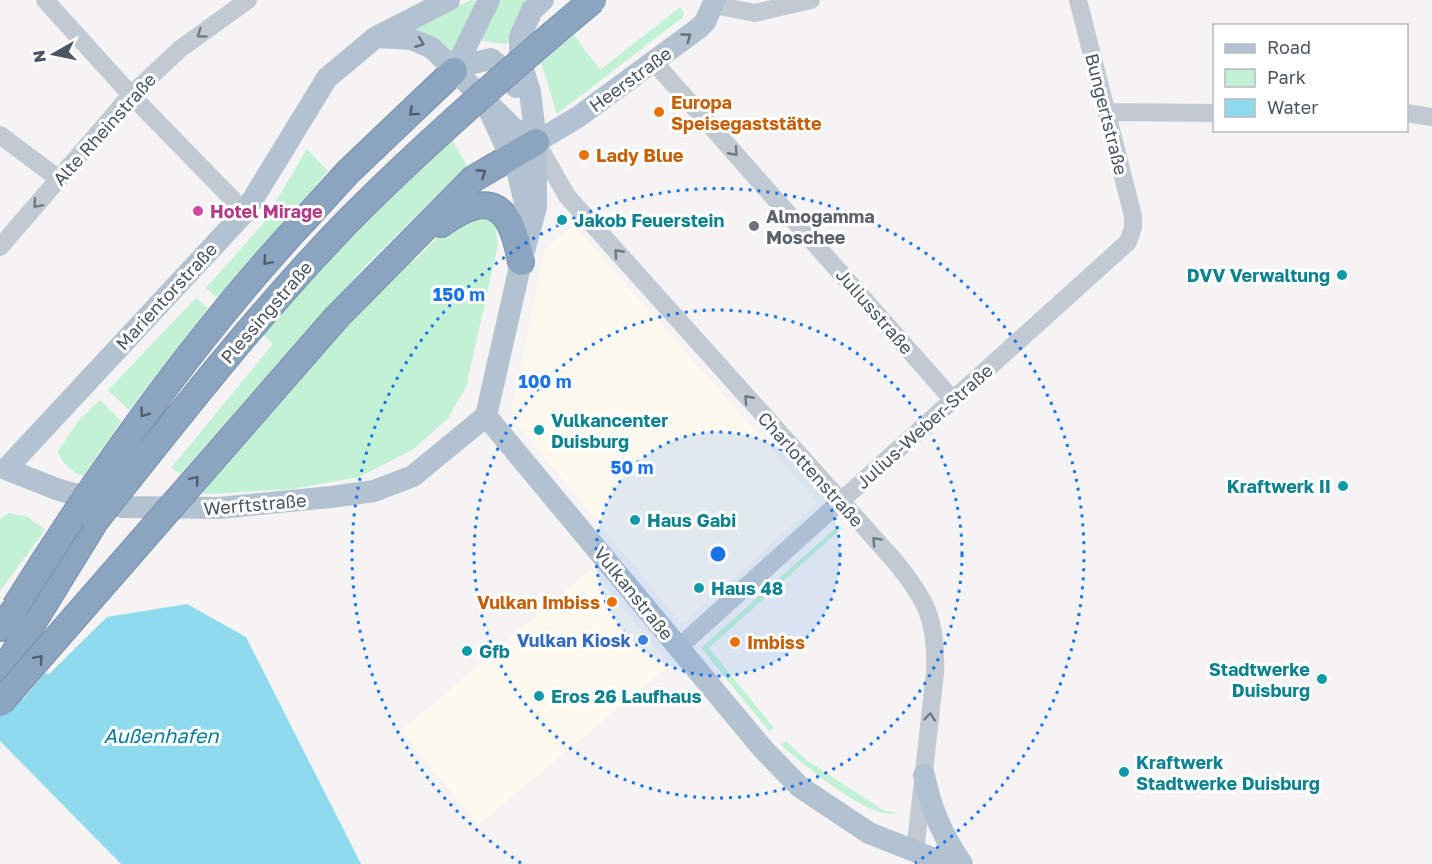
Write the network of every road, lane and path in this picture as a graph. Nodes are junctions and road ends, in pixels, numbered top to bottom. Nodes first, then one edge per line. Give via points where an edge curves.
1 (45, 0) edge
2 (248, 0) edge
3 (449, 0) edge
4 (489, 0) edge
5 (543, 0) edge
6 (593, 0) edge
7 (811, 0) edge
8 (1078, 0) edge
9 (713, 2) edge
10 (376, 37) junction
11 (520, 58) junction
12 (654, 62) junction
13 (454, 71) junction
14 (131, 95) junction
15 (486, 104) junction
16 (1107, 112) junction
17 (1213, 113) edge
18 (1408, 113) edge
19 (532, 114) junction
20 (1432, 117) edge
21 (0, 135) edge
22 (536, 142) junction
23 (510, 155) junction
24 (59, 179) junction
25 (245, 212) junction
26 (1133, 228) joint
27 (0, 247) edge
28 (394, 257) junction
29 (520, 262) junction
30 (953, 400) junction
31 (486, 416) junction
32 (2, 470) edge
33 (839, 502) junction
34 (96, 520) junction
35 (15, 607) junction
36 (0, 628) edge
37 (689, 638) dead end
38 (0, 676) edge
39 (0, 703) edge
40 (924, 775) junction
41 (915, 852) junction
42 (946, 864) edge
43 (962, 864) edge

1 - 14 street
2 -> 14 street, Alte Rheinstraße via 180,49
3 - 10 main road
4 - 13 main road
5 - 11 main road via 524,23
6 - 34 highway, Plessingstraße, bridge via 440,131 346,223 221,364
7 - 9 street, Heerstraße via 755,13
8 - 16 street, Bungertstraße
12 -> 9 main road, Heerstraße via 699,28
10 -> 13 main road via 411,39 432,48
10 - 25 main road, Marientorstraße via 327,78
11 - 13 main road via 505,49 491,47 469,54
11 - 19 main road
12 - 22 main road, Heerstraße
12 -> 30 street, Juliusstraße
13 - 15 main road
13 - 19 main road via 491,59 504,70
13 -> 35 highway, bridge via 348,171 225,309 174,373 63,531
14 - 24 street, Alte Rheinstraße
14 - 25 street
15 - 22 main road via 513,129
15 - 23 main road
16 - 17 street
16 - 26 street, Bungertstraße
18 - 20 street
19 - 22 main road
21 - 24 street
22 - 23 highway
22 - 29 main road via 536,207
33 -> 22 street, Charlottenstraße via 567,196
28 -> 23 highway via 473,178
23 - 29 main road via 521,179 525,201
24 -> 27 street, Alte Rheinstraße
25 - 32 main road, Marientorstraße
26 - 30 street, Julius-Weber-Straße via 1128,242
28 - 29 highway via 460,210 482,204 493,206 508,220
39 -> 28 highway, bridge via 294,365
29 - 31 main road
30 - 33 street, Julius-Weber-Straße
31 - 32 main road, Werftstraße via 413,476 374,491 331,497 210,508 123,507
31 - 41 main road, Vulkanstraße via 763,750 800,787 838,814 869,833
33 - 37 street, Julius-Weber-Straße
40 -> 33 street, Charlottenstraße via 936,655 931,614 914,584
34 - 35 highway, bridge
34 - 38 highway, Plessingstraße
35 - 36 highway
40 - 41 street, Charlottenstraße
40 - 43 main road via 932,811
41 - 42 main road, Vulkanstraße

